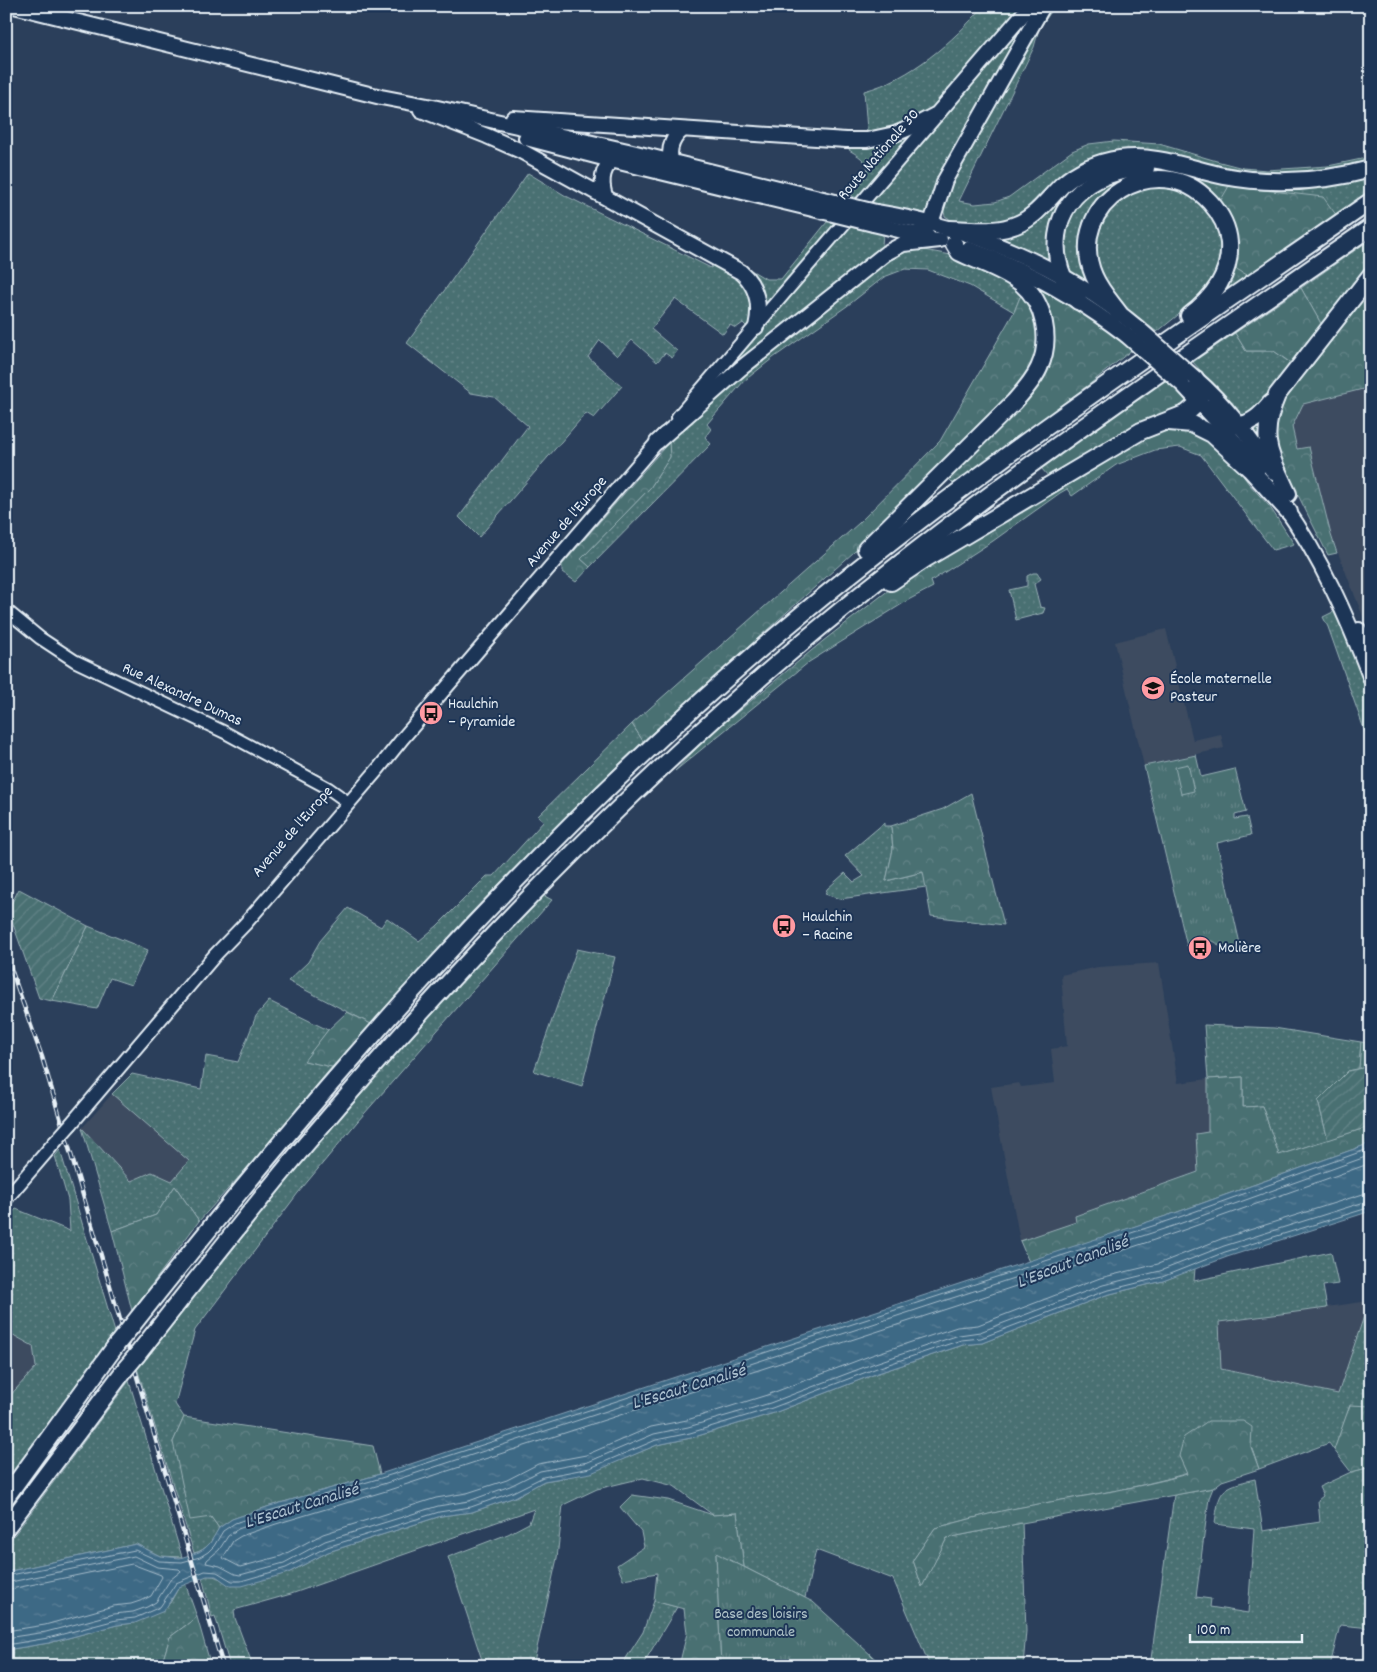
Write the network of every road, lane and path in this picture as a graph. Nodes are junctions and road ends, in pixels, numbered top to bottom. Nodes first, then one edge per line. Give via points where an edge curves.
1 (14, 6) edge
2 (1030, 6) edge
3 (1043, 6) edge
4 (381, 97) junction
5 (415, 108) junction
6 (448, 110) junction
7 (937, 114) junction
8 (682, 130) junction
9 (628, 152) junction
10 (611, 160) junction
11 (671, 162) junction
12 (1371, 169) edge
13 (1212, 173) junction
14 (694, 179) junction
15 (605, 196) junction
16 (1371, 201) edge
17 (822, 205) junction
18 (875, 218) junction
19 (931, 223) junction
20 (1371, 227) edge
21 (892, 229) junction
22 (911, 233) junction
23 (948, 238) junction
24 (886, 254) junction
25 (1371, 275) edge
26 (1063, 278) junction
27 (1078, 301) junction
28 (1120, 313) junction
29 (756, 327) junction
30 (1132, 331) junction
31 (1189, 382) junction
32 (1277, 395) junction
33 (1202, 404) junction
34 (1077, 405) junction
35 (1164, 422) junction
36 (1239, 425) junction
37 (657, 442) junction
38 (1288, 494) junction
39 (1289, 512) junction
40 (6, 610) edge
41 (1371, 651) edge
42 (756, 653) junction
43 (770, 670) junction
44 (1371, 679) edge
45 (346, 801) junction
46 (6, 1199) edge
47 (6, 1497) edge
48 (6, 1528) edge

1 - 4 main road
2 - 7 main road, Route Nationale 30
3 - 19 main road via 945,180
4 - 5 main road
4 - 6 main road
5 - 10 main road
5 - 15 main road via 503,142
6 - 8 main road
6 - 9 main road
7 - 8 main road via 901,132 861,140
7 - 29 main road, Route Nationale 30
8 - 11 main road via 671,144
9 - 10 main road
9 - 11 main road
10 - 14 main road
10 - 15 main road via 603,176
11 - 14 main road via 678,172
11 - 17 main road
12 - 13 highway via 1338,177 1288,181
13 - 23 highway via 1152,159 1114,160 1073,177 1031,216 1014,226
13 - 26 highway via 1135,168 1107,175 1092,183 1072,200 1059,224 1056,249
14 - 17 main road
15 - 29 main road via 746,276 757,298
16 - 34 highway
17 - 18 main road, bridge
18 - 19 main road
18 - 21 main road via 885,217
19 - 22 main road
19 - 23 main road
20 - 43 highway via 974,506 865,590
21 - 22 main road
21 - 24 main road via 893,241
22 - 23 main road
23 - 24 main road via 903,244
23 - 26 main road via 998,245
23 - 27 main road
23 - 42 highway via 958,252 1015,279 1035,300 1045,332 1039,369 1014,402
24 - 37 main road via 740,369
25 - 32 highway
26 - 27 highway
26 - 28 main road
27 - 30 main road
28 - 30 main road
28 - 34 highway via 1097,282 1090,262 1089,238 1096,214 1117,192 1140,181 1174,180 1192,187 1212,204 1227,232 1229,251 1221,282 1195,311 1118,369
29 - 37 main road, Avenue de l'Europe
30 - 31 main road, bridge
31 - 33 highway via 1200,389
31 - 36 main road via 1215,397
32 - 36 highway via 1257,418
32 - 38 highway via 1268,418 1267,440
33 - 35 highway
33 - 36 highway via 1226,422
33 - 39 main road via 1258,469
34 - 42 highway via 919,520
35 - 39 highway via 1192,424 1212,434
35 - 43 highway via 1141,431 917,564
36 - 38 main road
37 - 45 main road, Avenue de l'Europe
38 - 41 main road
39 - 44 main road via 1336,594
40 - 45 street, Rue Alexandre Dumas via 74,661 224,732
42 - 47 highway, bridge via 677,723 514,882 353,1057 130,1328
43 - 48 highway, bridge via 618,808 371,1068 136,1355
45 - 46 main road, Avenue de l'Europe, bridge via 277,875 216,954

